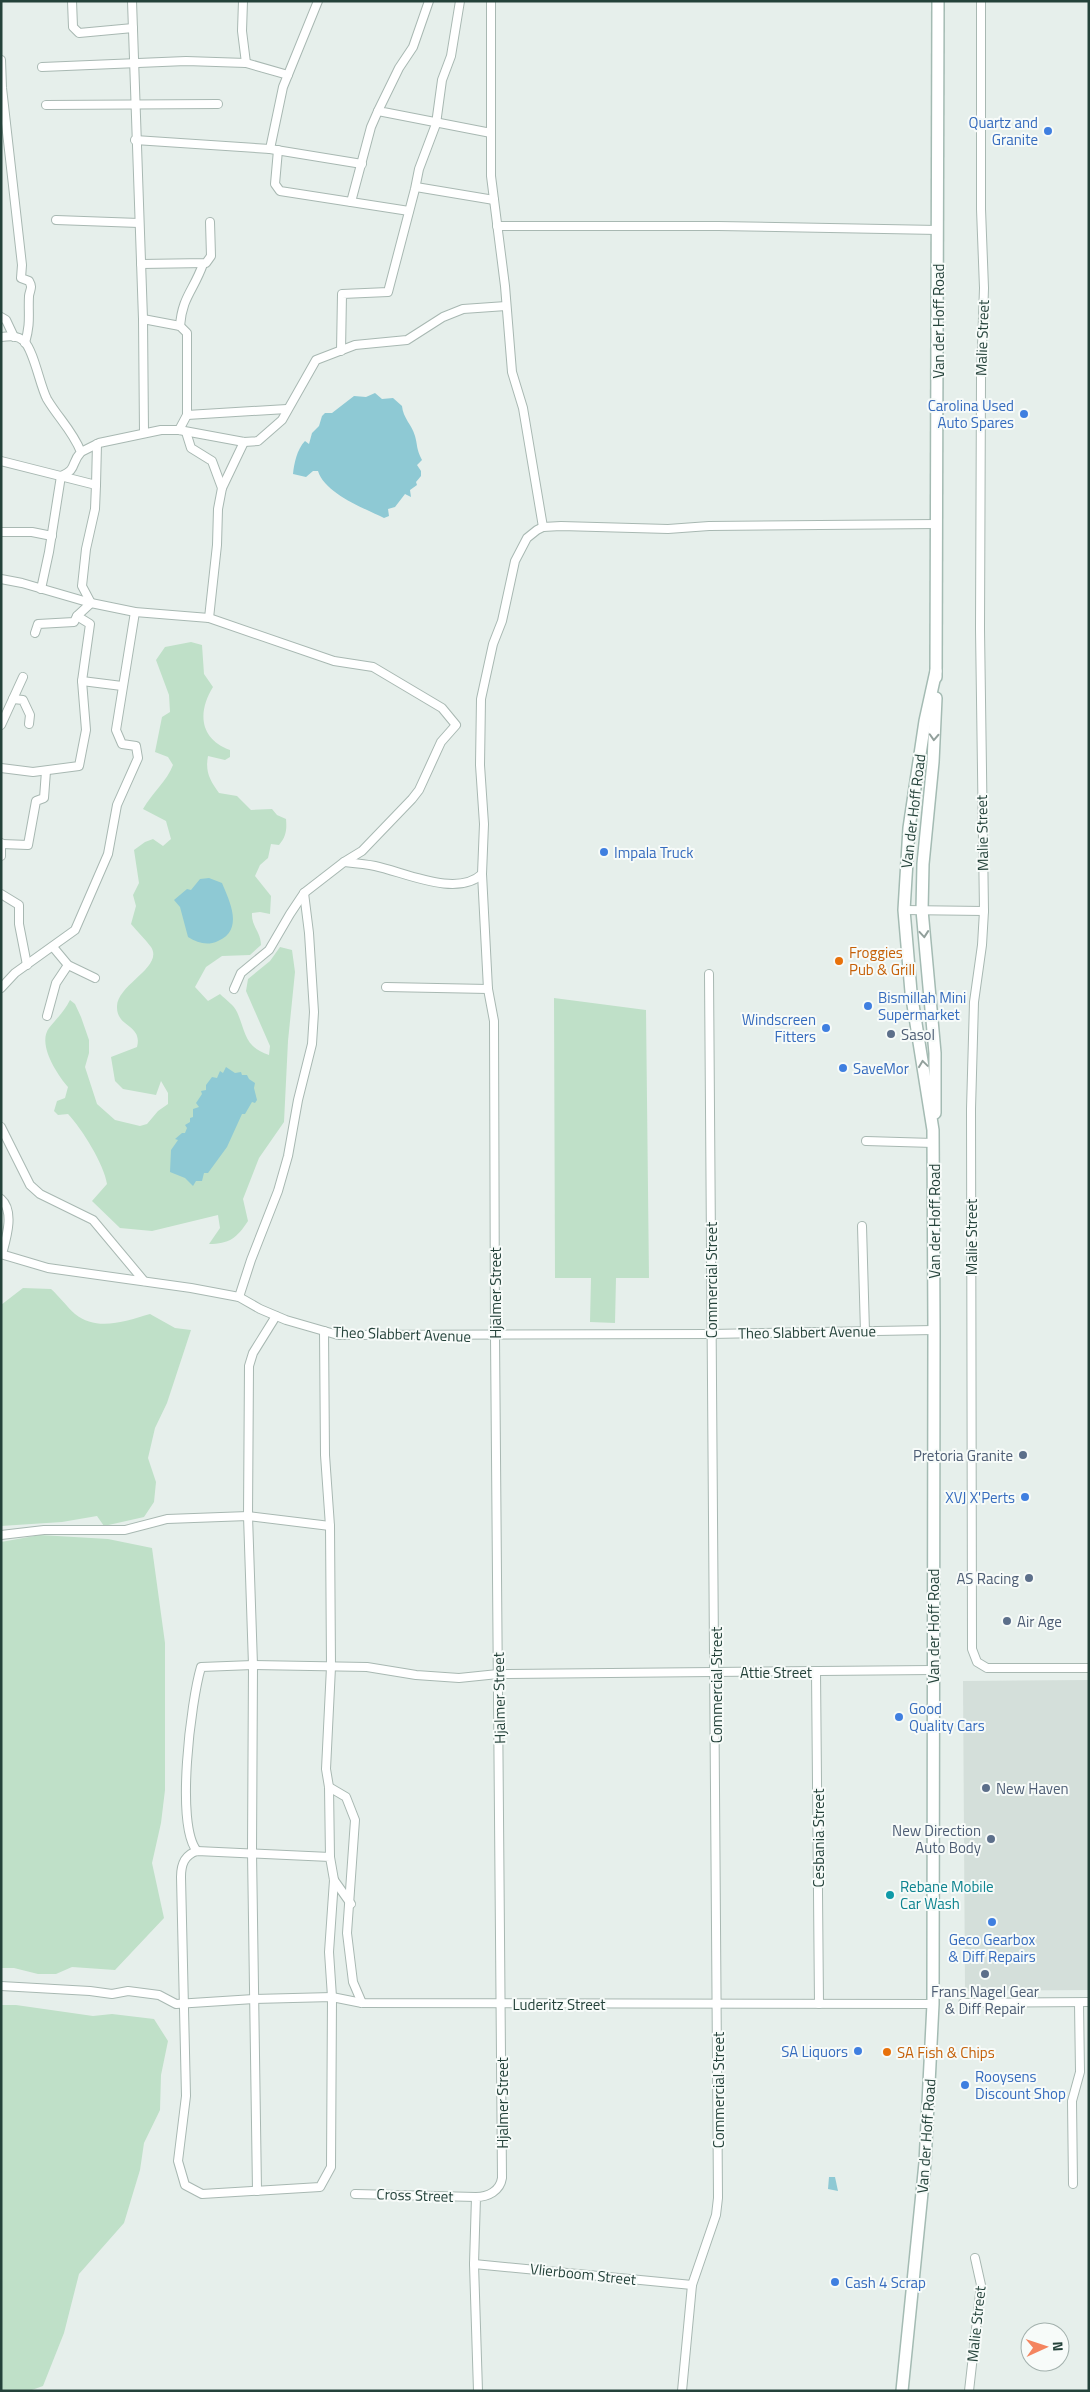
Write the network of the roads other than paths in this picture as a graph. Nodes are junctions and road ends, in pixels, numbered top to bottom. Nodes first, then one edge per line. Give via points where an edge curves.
1 (72, 1) edge
2 (132, 1) edge
3 (244, 1) edge
4 (318, 1) edge
5 (428, 1) edge
6 (460, 1) edge
7 (491, 1) edge
8 (938, 1) edge
9 (981, 1) edge
10 (133, 28) junction
11 (1, 60) edge
12 (246, 63) junction
13 (134, 64) junction
14 (42, 67) dead end
15 (288, 75) junction
16 (218, 104) dead end
17 (46, 105) dead end
18 (135, 106) junction
19 (378, 110) junction
20 (436, 124) junction
21 (491, 133) junction
22 (136, 140) junction
23 (274, 150) junction
24 (362, 164) junction
25 (416, 187) junction
26 (494, 200) junction
27 (351, 202) junction
28 (409, 211) junction
29 (56, 220) dead end
30 (210, 222) dead end
31 (139, 223) junction
32 (497, 226) junction
33 (938, 230) junction
34 (141, 264) junction
35 (203, 264) junction
36 (506, 306) junction
37 (1, 317) edge
38 (143, 319) junction
39 (180, 326) junction
40 (1, 337) edge
41 (14, 337) junction
42 (26, 343) junction
43 (341, 350) junction
44 (287, 409) junction
45 (187, 415) junction
46 (182, 431) junction
47 (144, 433) junction
48 (244, 442) junction
49 (97, 444) junction
50 (80, 452) junction
51 (1, 461) edge
52 (61, 476) junction
53 (96, 485) junction
54 (222, 488) junction
55 (937, 524) junction
56 (543, 527) junction
57 (1, 532) edge
58 (52, 536) junction
59 (1, 579) edge
60 (41, 589) junction
61 (90, 603) junction
62 (135, 612) junction
63 (77, 616) junction
64 (209, 618) junction
65 (35, 632) dead end
66 (936, 671) junction
67 (23, 677) dead end
68 (82, 681) junction
69 (122, 686) junction
70 (13, 699) junction
71 (29, 724) dead end
72 (1, 725) edge
73 (1, 768) edge
74 (46, 771) junction
75 (2, 843) edge
76 (1, 856) edge
77 (344, 862) junction
78 (482, 874) junction
79 (304, 893) junction
80 (1, 894) edge
81 (904, 910) junction
82 (922, 910) junction
83 (984, 911) junction
84 (53, 947) junction
85 (27, 965) junction
86 (68, 965) junction
87 (709, 974) dead end
88 (95, 978) dead end
89 (386, 987) dead end
90 (1, 988) edge
91 (234, 988) dead end
92 (488, 989) junction
93 (47, 1016) dead end
94 (1, 1127) edge
95 (933, 1130) junction
96 (866, 1141) dead end
97 (933, 1143) junction
98 (1, 1200) edge
99 (862, 1226) dead end
100 (2, 1254) edge
101 (144, 1281) junction
102 (240, 1297) junction
103 (276, 1316) junction
104 (934, 1330) junction
105 (324, 1331) junction
106 (865, 1332) junction
107 (711, 1334) junction
108 (494, 1336) junction
109 (248, 1516) junction
110 (330, 1526) junction
111 (1, 1535) edge
112 (253, 1665) junction
113 (331, 1667) junction
114 (1089, 1668) edge
115 (934, 1670) junction
116 (816, 1671) junction
117 (716, 1672) junction
118 (498, 1674) junction
119 (329, 1787) junction
120 (197, 1851) junction
121 (252, 1852) junction
122 (330, 1856) junction
123 (334, 1880) junction
124 (351, 1904) junction
125 (1, 1986) edge
126 (332, 1997) junction
127 (254, 1999) junction
128 (1089, 2002) edge
129 (185, 2003) junction
130 (362, 2003) junction
131 (963, 2003) dead end
132 (1080, 2003) junction
133 (502, 2004) junction
134 (718, 2004) junction
135 (819, 2004) junction
136 (933, 2004) junction
137 (1073, 2184) dead end
138 (257, 2191) junction
139 (355, 2194) dead end
140 (476, 2197) junction
141 (975, 2258) dead end
142 (474, 2264) junction
143 (692, 2285) junction
144 (478, 2391) edge
145 (682, 2391) edge
146 (902, 2391) edge
147 (969, 2391) edge

1 - 10 street via 73,27 79,33
2 - 10 street
3 - 12 street via 242,30
4 - 15 street
5 - 19 street via 413,47
6 - 20 street via 451,56 442,80
7 - 21 street
8 - 33 main road, Van der Hoff Road
9 - 83 street, Malie Street via 984,288 980,629
10 - 13 street
11 - 42 street via 21,278 29,281 32,288
12 - 13 street via 186,61
12 - 15 street
13 - 14 street
13 - 18 street
15 - 23 street
16 - 18 street
17 - 18 street
18 - 22 street
19 - 20 street
19 - 24 street
20 - 21 street
20 - 25 street via 419,169
21 - 26 street
22 - 23 street
22 - 31 street
23 - 24 street
23 - 27 street via 274,184 278,190
24 - 27 street
25 - 26 street
25 - 28 street
26 - 32 street
27 - 28 street
28 - 43 street via 388,292 342,294
29 - 31 street
30 - 35 street via 211,256
31 - 34 street
32 - 33 street
32 - 36 street
33 - 55 main road, Van der Hoff Road
34 - 35 street
34 - 38 street
35 - 39 street via 182,305
36 - 43 street via 463,309 442,317 407,340 363,343
36 - 56 street via 512,372 524,408
37 - 41 street via 6,320
38 - 39 street
38 - 47 street
39 - 45 street via 187,332
40 - 41 street
41 - 42 street
42 - 50 street via 46,398 72,432
43 - 44 street via 314,362 301,390
44 - 45 street
44 - 48 street via 282,420 262,439
45 - 46 street
46 - 47 street
46 - 48 street
46 - 54 street via 191,448 212,461
47 - 49 street
48 - 54 street
49 - 50 street
49 - 53 street
50 - 52 street via 72,472
51 - 52 street
52 - 53 street
52 - 58 street
53 - 61 street via 82,586
54 - 64 street
55 - 56 street via 668,529
55 - 66 main road, Van der Hoff Road
56 - 78 street, Hjalmer Street via 528,538 515,561 481,699
57 - 58 street
58 - 60 street
59 - 60 street
60 - 61 street
61 - 62 street
61 - 63 street
62 - 64 street
62 - 69 street
63 - 65 street via 74,622 38,624
63 - 68 street via 90,624
64 - 77 street via 334,661 373,667 442,708 456,726 441,742 412,799 362,851
66 - 81 main road, Van der Hoff Road via 908,828
66 -> 82 main road, Van der Hoff Road
67 - 70 street
68 - 69 street
68 - 74 street via 86,730 79,766
69 - 84 street via 116,730 122,744 136,746 138,758 117,805 108,854 80,918 74,930
70 - 71 street via 23,700 30,715
70 - 72 street
73 - 74 street
74 - 75 street via 44,798 36,801 29,844
75 - 76 street
77 - 78 street via 375,866 439,883 463,884
77 - 79 street
78 - 92 street, Hjalmer Street
79 - 91 street via 269,950 241,973
79 - 102 street via 314,1012 312,1044 288,1156
80 - 85 street via 19,905 19,924
81 - 82 street
95 -> 81 main road, Van der Hoff Road via 911,992
82 - 83 street
82 -> 95 main road, Van der Hoff Road via 935,1053
83 - 114 street, Malie Street via 973,1017 971,1109 972,1649 977,1662 987,1668
84 - 85 street
84 - 86 street
85 - 90 street
86 - 88 street
86 - 93 street via 56,983
87 - 107 street, Commercial Street
89 - 92 street
92 - 108 street, Hjalmer Street via 494,1021
94 - 101 street via 30,1185 40,1194 93,1220
95 - 97 main road, Van der Hoff Road
96 - 97 street
97 - 104 main road, Van der Hoff Road
98 - 100 street via 8,1210
99 - 106 street
100 - 101 street, Theo Slabbert Avenue via 48,1268
101 - 102 street, Theo Slabbert Avenue
102 - 103 street, Theo Slabbert Avenue
103 - 105 street, Theo Slabbert Avenue
103 - 109 street via 253,1353 249,1366
104 - 106 street, Theo Slabbert Avenue
104 - 115 main road, Van der Hoff Road
105 - 108 street, Theo Slabbert Avenue via 338,1336
105 - 110 street via 325,1445
106 - 107 street, Theo Slabbert Avenue
107 - 108 street, Theo Slabbert Avenue
107 - 117 street, Commercial Street
108 - 118 street, Hjalmer Street
109 - 110 street
109 - 111 street via 166,1519 126,1530 44,1530
109 - 112 street
110 - 113 street
112 - 113 street, Attie Street
112 - 120 street, Attie Street via 201,1667 194,1690 186,1762 188,1815 192,1845
112 - 121 street
113 - 118 street, Attie Street via 386,1669 459,1678
113 - 119 street via 326,1769
115 - 116 street, Attie Street
115 - 136 main road, Van der Hoff Road
116 - 117 street, Attie Street
116 - 135 street, Cesbania Street
117 - 118 street, Attie Street
117 - 134 street, Commercial Street
118 - 133 street, Hjalmer Street
119 - 122 street
119 - 124 street via 346,1797 355,1820
120 - 121 street
120 - 129 street via 189,1853 181,1869
121 - 122 street
121 - 127 street
122 - 123 street
123 - 124 street
123 - 126 street via 329,1952
124 - 130 street via 347,1933 350,1966
125 - 129 street, Luderitz Street via 112,1994 128,1991 159,1995 176,2004
126 - 127 street, Luderitz Street
126 - 130 street, Luderitz Street
126 - 138 street via 331,2167 320,2187
127 - 129 street, Luderitz Street
127 - 138 street
128 - 132 street
129 - 138 street via 186,2096 178,2161 185,2185 202,2194
130 - 133 street, Luderitz Street
131 - 132 street
132 - 137 street via 1080,2072 1072,2101
133 - 134 street, Luderitz Street
133 - 140 street, Hjalmer Street via 502,2178 497,2189 486,2196
134 - 135 street, Luderitz Street
134 - 143 street, Commercial Street via 718,2198 716,2215
135 - 136 street, Luderitz Street
136 - 146 main road, Van der Hoff Road via 925,2163
139 - 140 street, Cross Street
140 - 142 street
141 - 147 street, Malie Street via 980,2285
142 - 143 street, Vlierboom Street
142 - 144 street
143 - 145 street, Commercial Street

